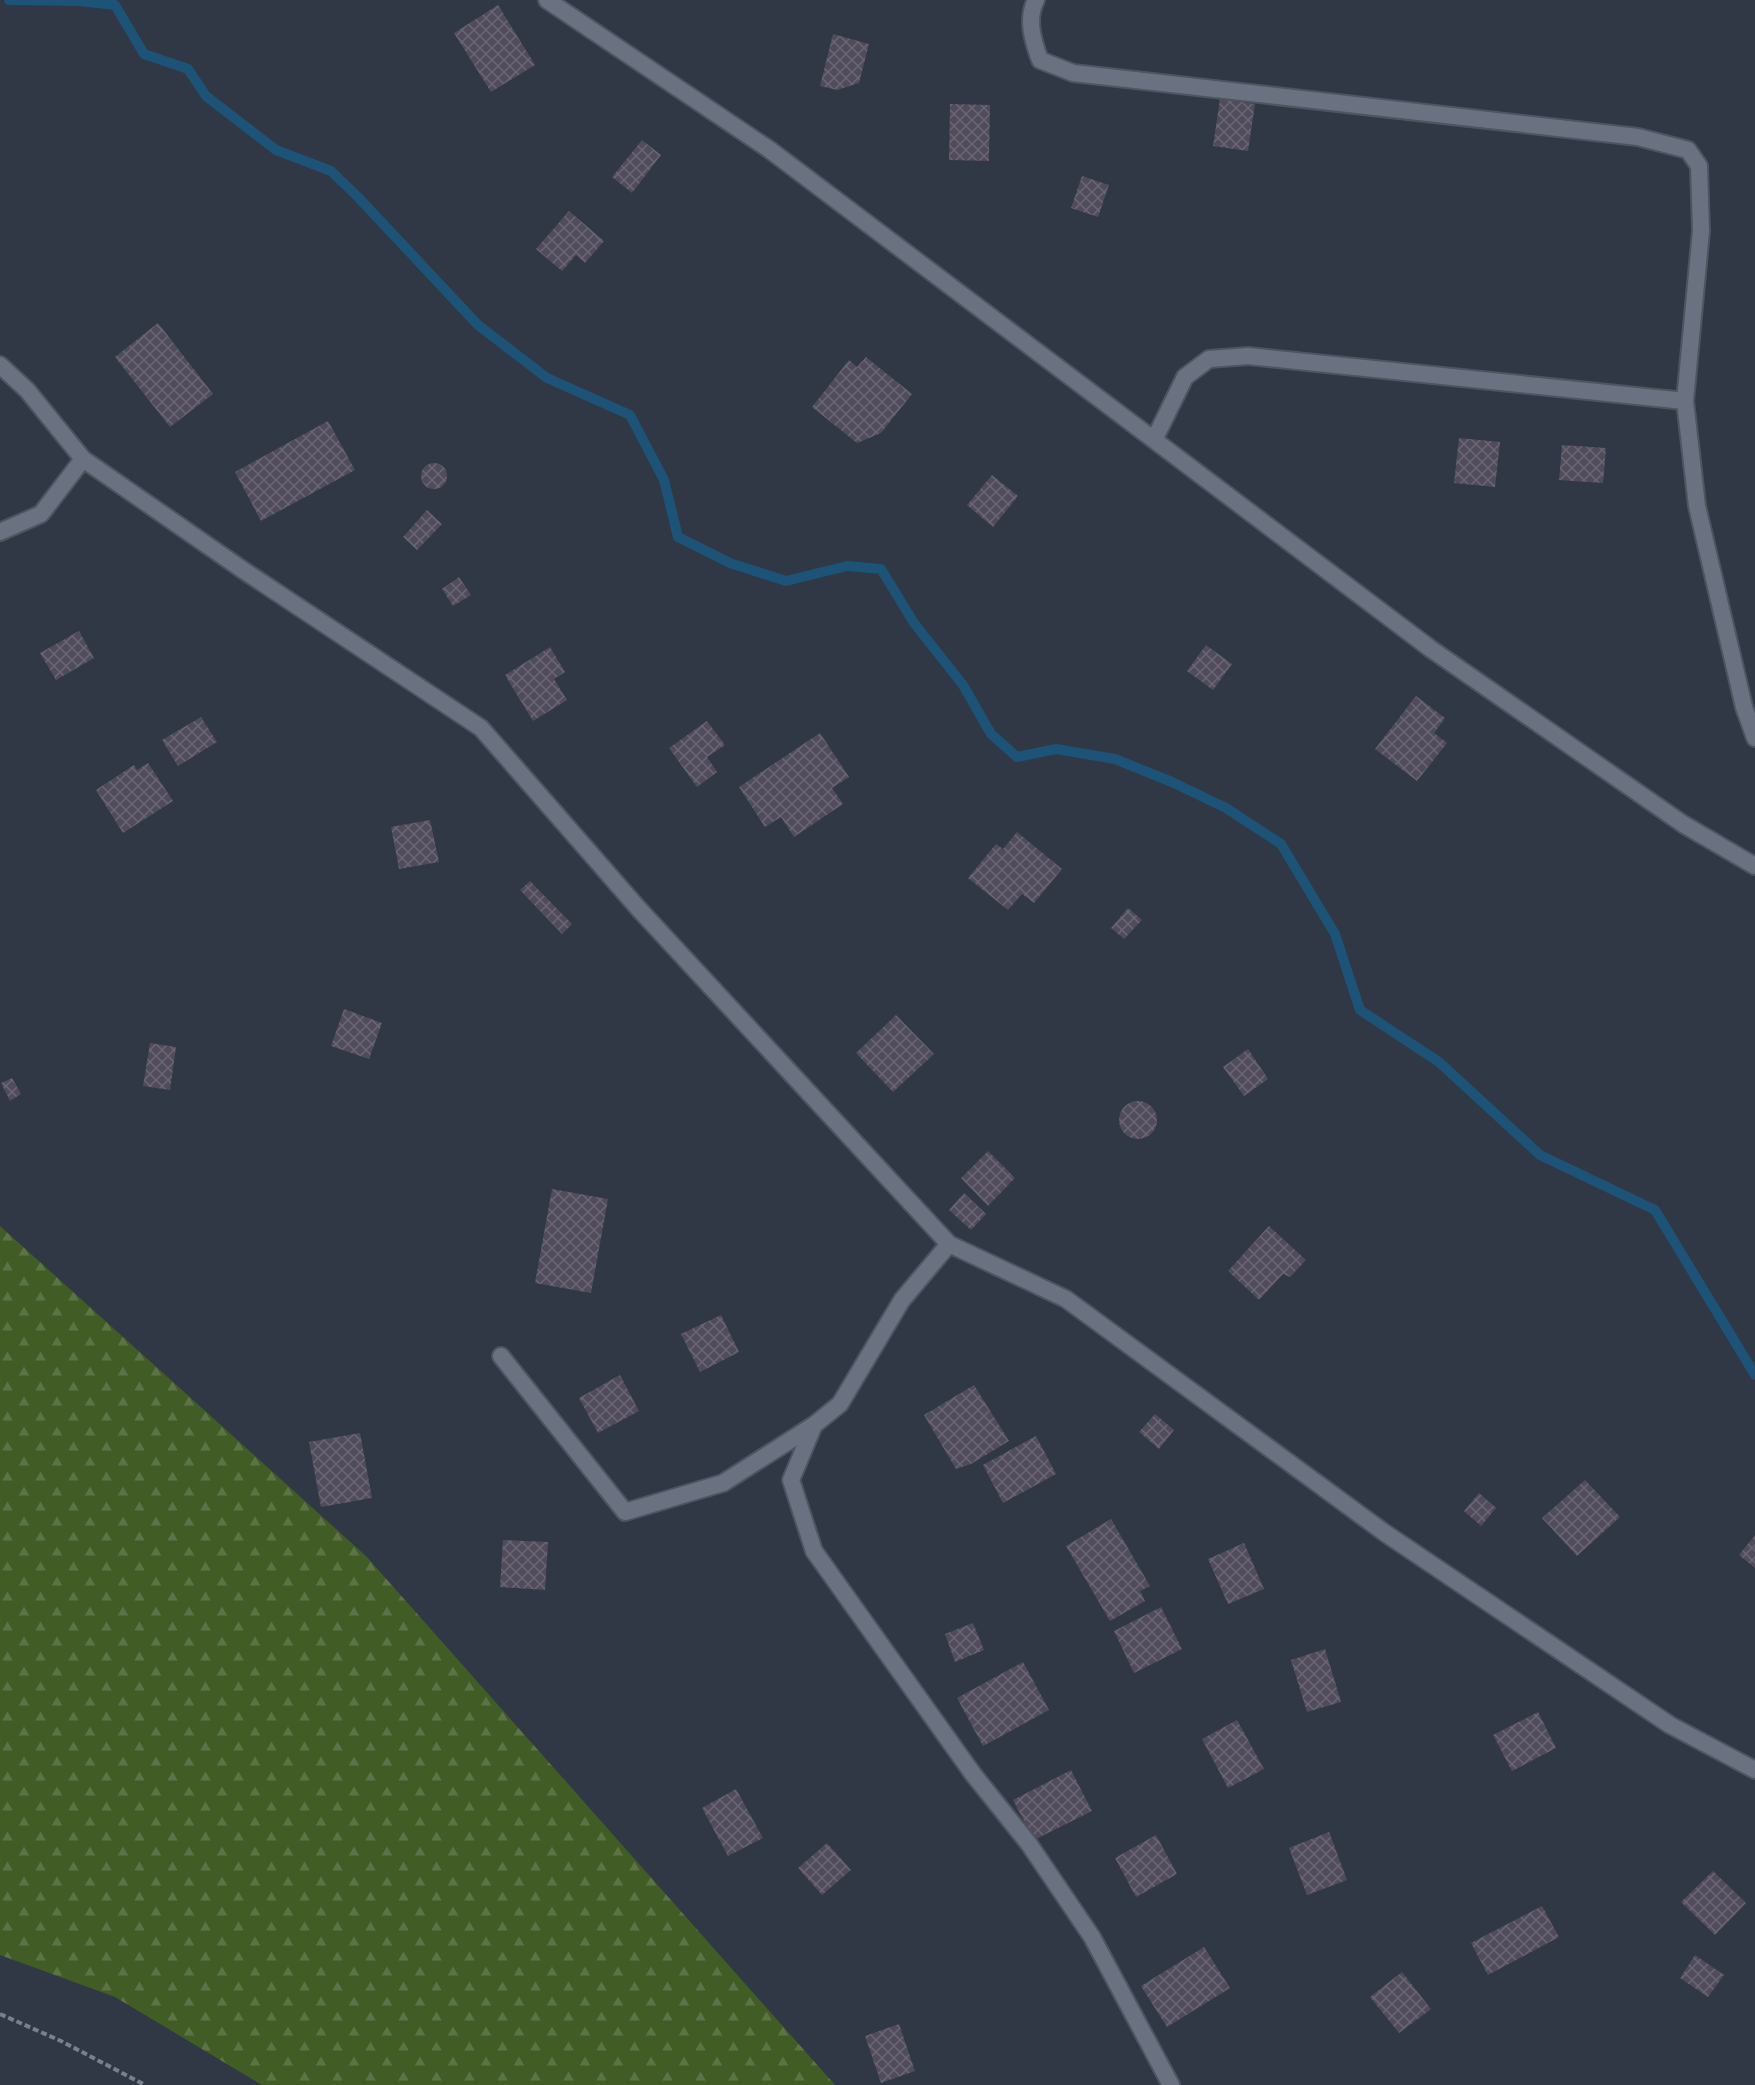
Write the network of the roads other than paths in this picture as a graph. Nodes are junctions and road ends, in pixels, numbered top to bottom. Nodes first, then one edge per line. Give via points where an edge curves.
1 (547, 0) edge
2 (1036, 0) edge
3 (0, 365) edge
4 (1685, 401) junction
5 (1154, 440) junction
6 (84, 459) junction
7 (0, 532) edge
8 (1755, 738) edge
9 (1755, 866) edge
10 (949, 1244) junction
11 (501, 1356) dead end
12 (814, 1425) junction
13 (1755, 1770) edge
14 (1171, 2085) edge

1 - 5 street via 770,150
2 - 4 street via 1031,36 1040,60 1074,73 1638,137 1688,150 1699,166 1701,231
3 - 6 street via 27,390
4 - 5 street via 1248,356 1209,359 1185,377
4 - 8 street via 1697,506 1744,707
5 - 9 street via 1431,649 1683,824
6 - 7 street via 41,514
6 - 10 street via 481,728 638,908
10 - 12 street via 902,1300 840,1404
10 - 13 street via 1066,1299 1385,1533 1670,1725
11 - 12 street via 625,1512 723,1483
12 - 14 street via 791,1480 814,1551 973,1774 1029,1844 1092,1937

